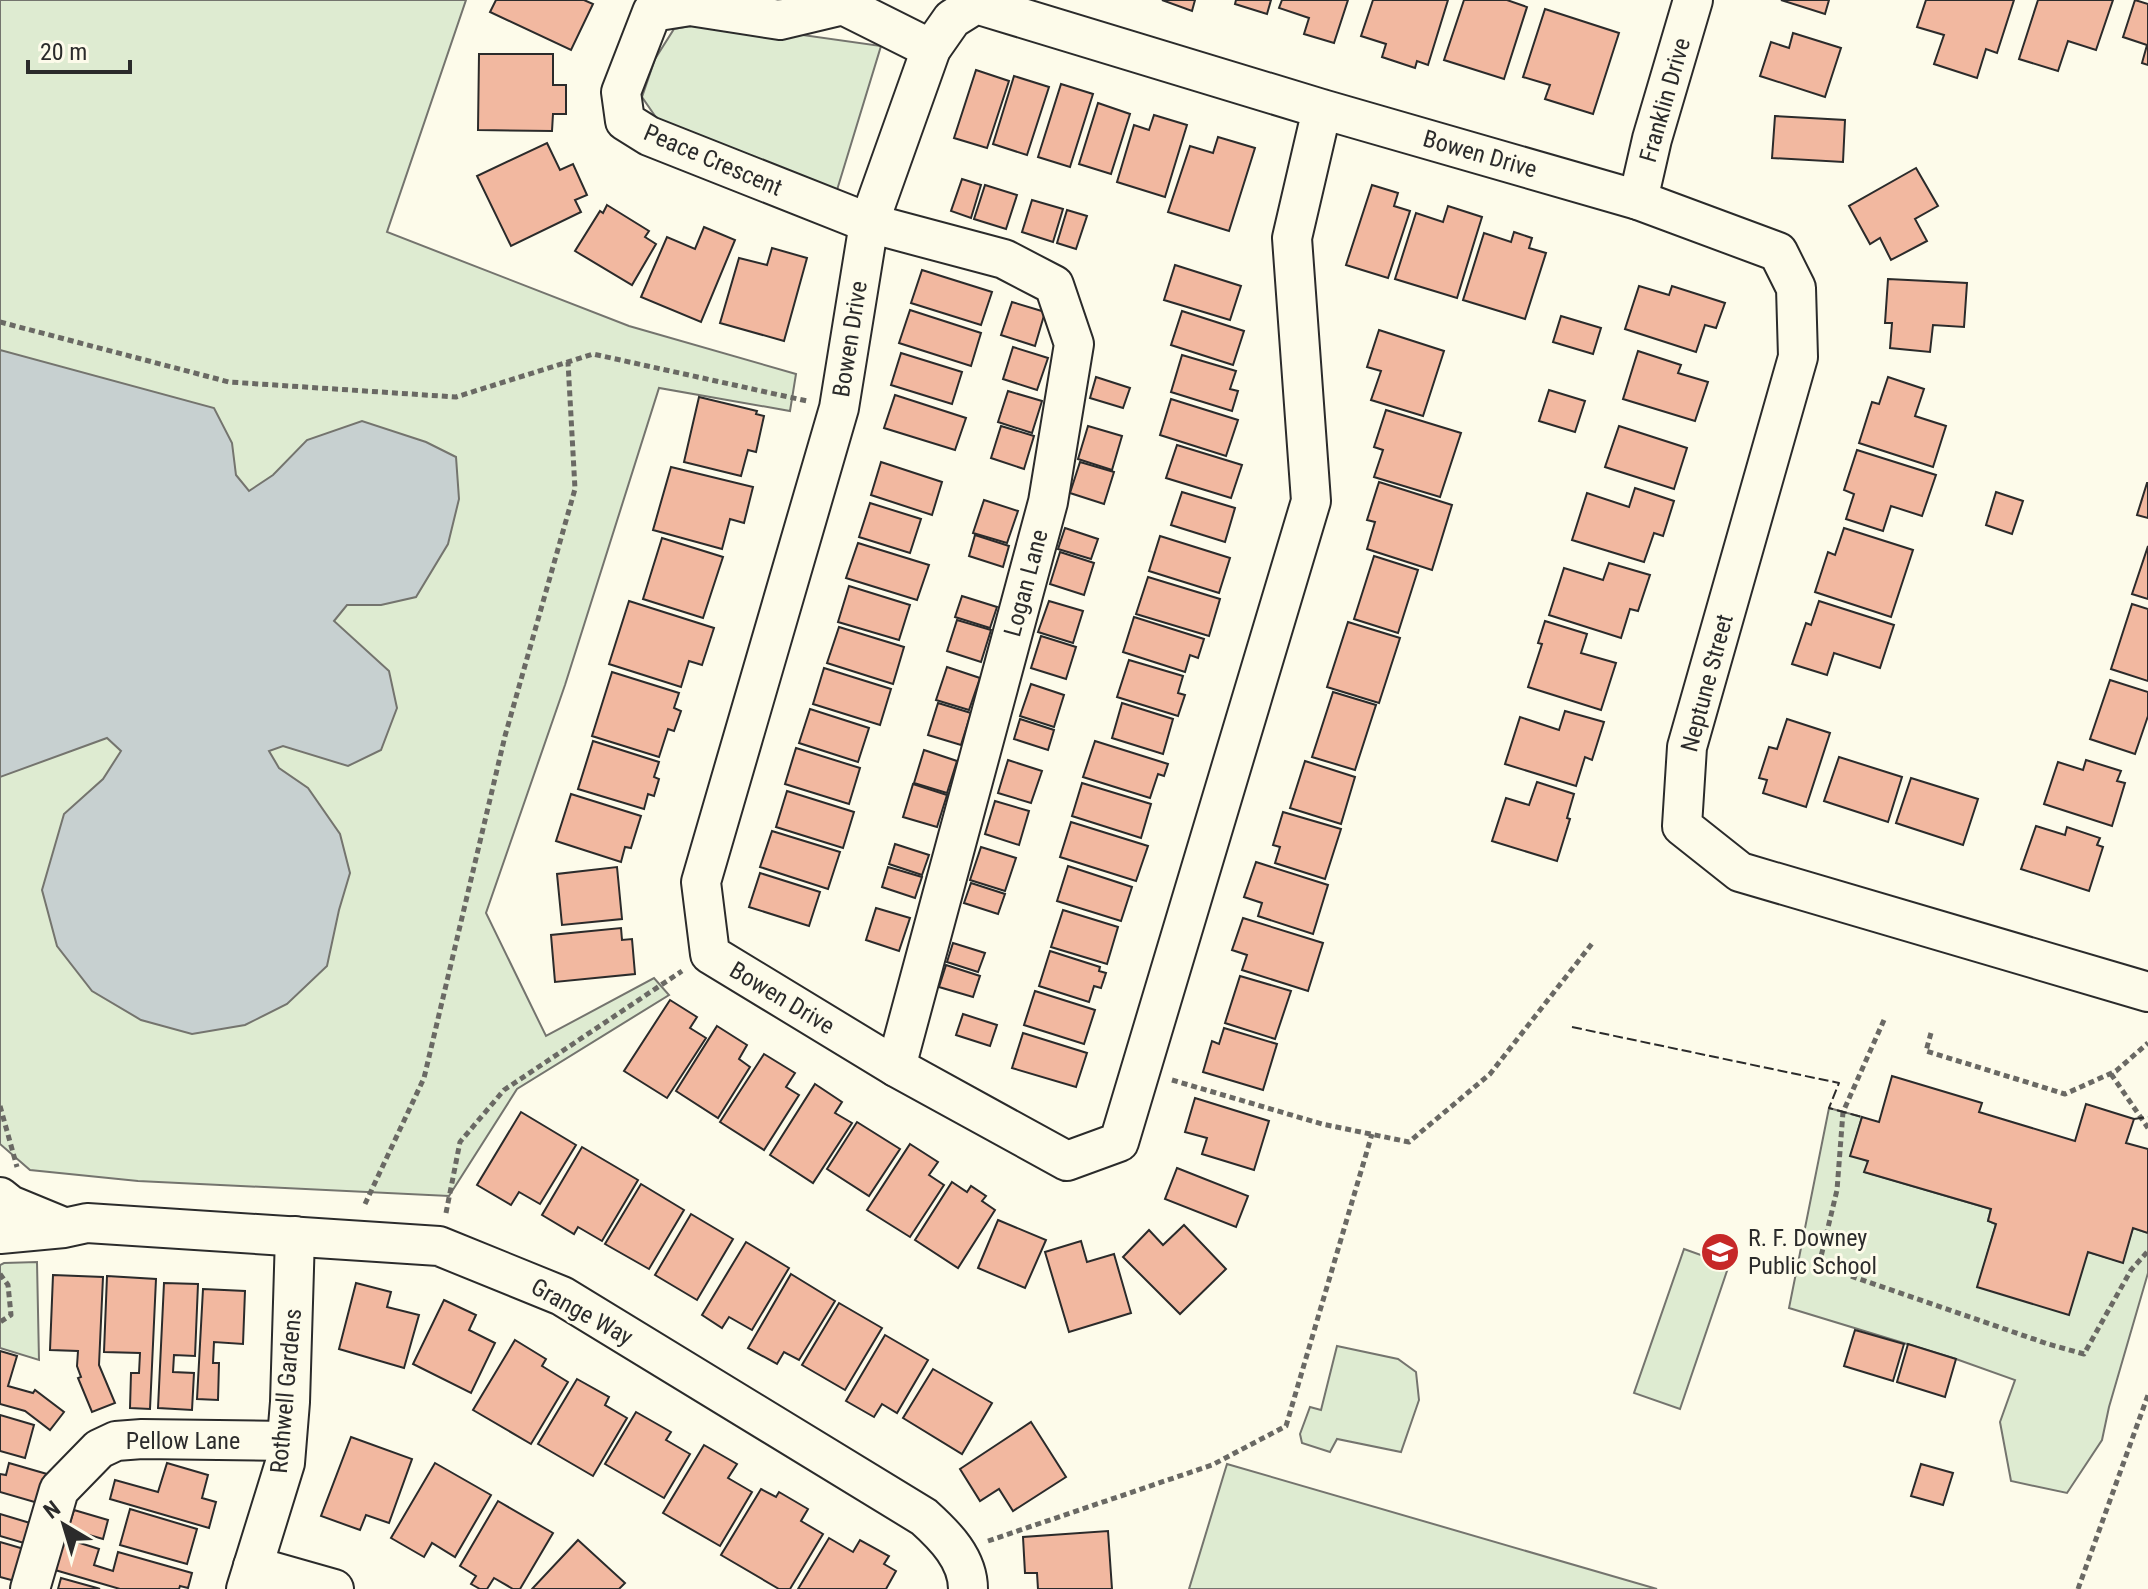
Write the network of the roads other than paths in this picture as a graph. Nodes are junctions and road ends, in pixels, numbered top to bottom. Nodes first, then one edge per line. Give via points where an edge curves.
1 (1693, 0) edge
2 (931, 49) junction
3 (1322, 109) junction
4 (1638, 200) junction
5 (869, 223) junction
6 (2148, 990) edge
7 (896, 1067) junction
8 (8, 1182) edge
9 (64, 1228) junction
10 (0, 1234) edge
11 (295, 1236) junction
12 (286, 1441) junction
13 (963, 1571) edge
14 (250, 1578) edge
15 (30, 1589) edge
16 (334, 1589) edge

1 - 4 street, Franklin Drive
2 - 3 street, Bowen Drive via 952,19 976,4
2 - 5 street, Bowen Drive
2 - 5 street, Peace Crescent via 843,5 780,20 690,6 652,12 621,92 625,121 649,136
3 - 4 street, Bowen Drive
3 - 7 street, Bowen Drive via 1292,238 1311,501 1119,1142 1067,1161
4 - 6 street, Neptune Street via 1778,252 1796,288 1798,357 1687,747 1682,826 1740,872
5 - 7 street, Bowen Drive via 839,408 701,882 710,954
5 - 7 street, Logan Lane via 1004,259 1054,285 1074,344 1048,502
8 - 9 street, Grange Way via 10,1205
9 - 10 street, Grange Way
9 - 11 street, Grange Way via 87,1223
11 - 12 street, Rothwell Gardens
11 - 13 street, Grange Way via 439,1246 562,1296 924,1517 940,1531
12 - 14 street, Rothwell Gardens via 285,1463
12 - 15 street, Pellow Lane via 142,1439 99,1449 59,1490
14 - 16 street

